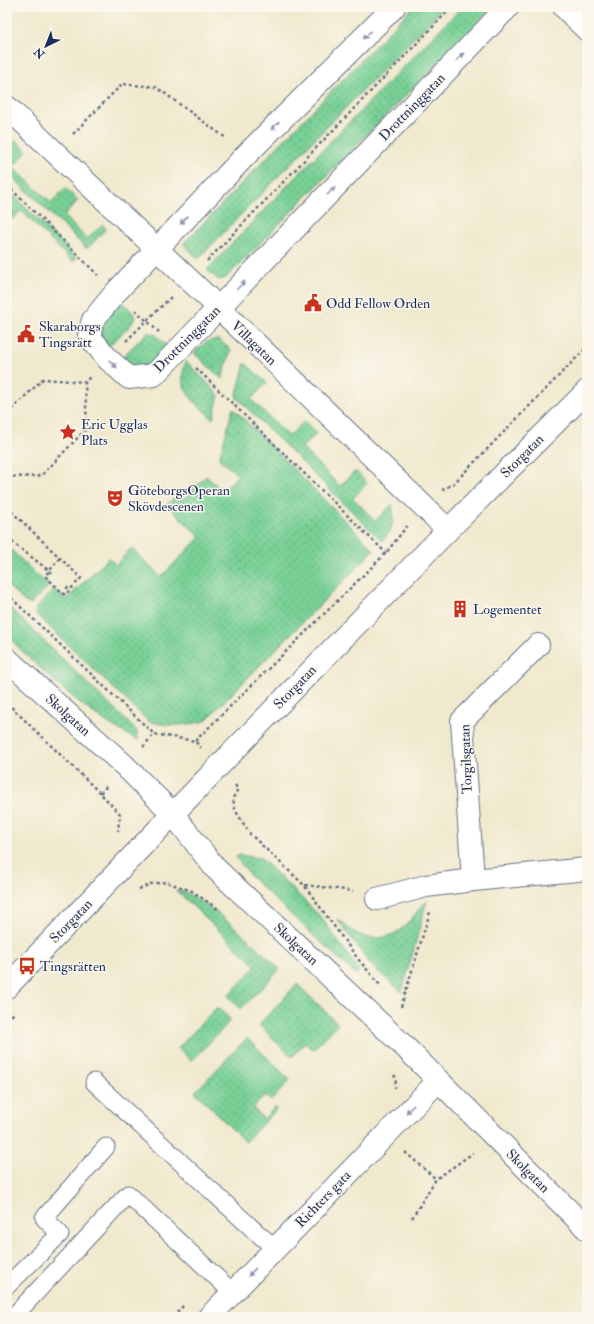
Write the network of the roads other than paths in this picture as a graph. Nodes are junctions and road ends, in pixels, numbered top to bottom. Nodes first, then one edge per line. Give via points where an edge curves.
1 (394, 7) edge
2 (508, 7) edge
3 (564, 7) edge
4 (587, 30) edge
5 (7, 107) edge
6 (156, 250) junction
7 (219, 308) junction
8 (587, 391) edge
9 (448, 530) junction
10 (538, 645) dead end
11 (7, 659) edge
12 (173, 814) junction
13 (587, 869) edge
14 (473, 880) junction
15 (377, 899) road end
16 (7, 987) edge
17 (438, 1080) junction
18 (94, 1082) dead end
19 (106, 1147) dead end
20 (587, 1229) edge
21 (275, 1248) junction
22 (7, 1286) edge
23 (233, 1292) junction
24 (13, 1317) edge
25 (209, 1317) edge

1 -> 6 street, Drottninggatan via 247,154
7 -> 2 street, Drottninggatan
3 - 4 street
5 - 6 street, Villagatan
6 - 7 street, Villagatan
6 -> 7 street, Drottninggatan via 93,320 89,336 124,374 129,378 154,375
7 - 9 street, Villagatan
8 - 9 street, Storgatan
9 - 12 street, Storgatan
10 - 14 street, Torgilsgatan via 462,721
11 - 12 street, Skolgatan via 125,766
12 - 16 street, Storgatan
12 - 17 street, Skolgatan via 215,868
13 - 14 street
14 - 15 street via 426,886
17 - 20 street, Skolgatan
17 -> 21 street, Richters gata
18 - 21 lane
19 - 22 lane via 44,1218 60,1234
21 -> 23 street, Richters gata
23 - 24 lane via 128,1194
23 - 25 street, Richters gata

